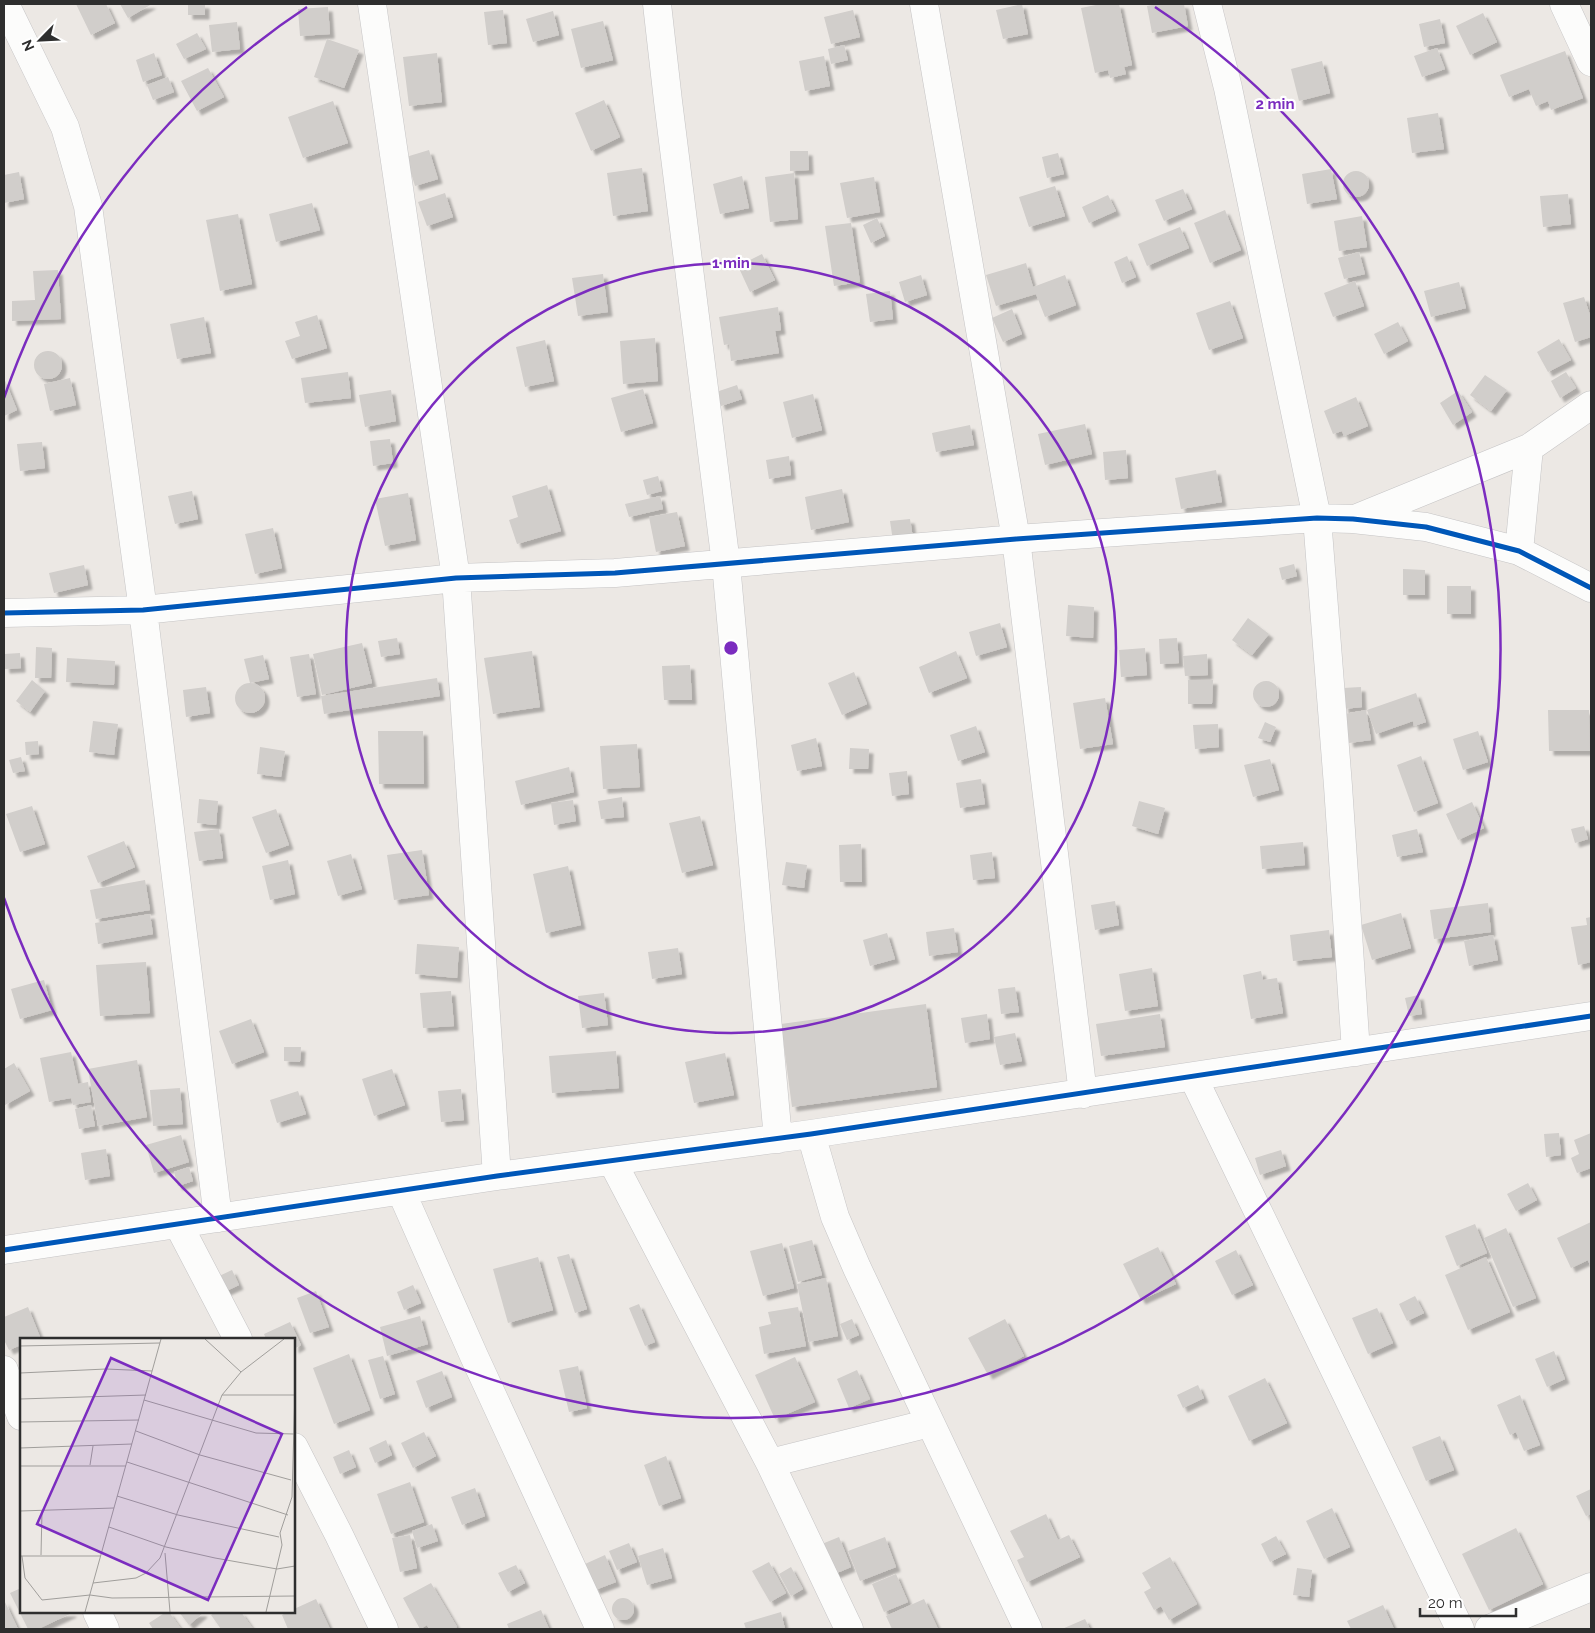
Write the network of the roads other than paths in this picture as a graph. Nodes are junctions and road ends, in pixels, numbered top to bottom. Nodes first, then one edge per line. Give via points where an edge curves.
1 (6, 4) edge
2 (372, 4) edge
3 (657, 4) edge
4 (924, 4) edge
5 (1207, 4) edge
6 (1564, 4) edge
7 (1591, 62) edge
8 (1591, 405) edge
9 (1529, 448) junction
10 (1317, 518) junction
11 (1353, 519) junction
12 (1016, 539) junction
13 (1519, 551) junction
14 (726, 564) junction
15 (456, 578) junction
16 (1591, 588) edge
17 (143, 610) junction
18 (4, 613) edge
19 (1591, 1016) edge
20 (1356, 1052) junction
21 (1193, 1077) junction
22 (1084, 1094) junction
23 (811, 1134) junction
24 (778, 1139) junction
25 (612, 1161) junction
26 (497, 1176) junction
27 (401, 1190) junction
28 (218, 1218) junction
29 (178, 1224) junction
30 (4, 1250) edge
31 (237, 1338) edge
32 (4, 1370) edge
33 (20, 1413) edge
34 (930, 1423) junction
35 (295, 1449) edge
36 (770, 1463) junction
37 (1591, 1586) edge
38 (98, 1613) edge
39 (105, 1629) edge
40 (384, 1629) edge
41 (600, 1629) edge
42 (849, 1629) edge
43 (1028, 1629) edge
44 (1460, 1629) edge
45 (1489, 1629) edge

1 - 17 street via 65,127 88,206
2 - 15 street
3 - 14 street
4 - 12 street
5 - 10 street via 1228,88
6 - 7 street
8 - 9 street
9 - 11 street
9 - 13 street
10 - 11 street
10 - 12 street
10 - 20 street
11 - 13 street via 1426,527
12 - 14 street
12 - 22 street
13 - 16 street
14 - 15 street via 615,573
14 - 24 street
15 - 17 street
15 - 26 street
17 - 18 street
17 - 28 street
19 - 20 street
20 - 21 street
21 - 22 street
21 - 44 street
22 - 23 street
23 - 24 street
23 - 34 street via 835,1217
24 - 25 street
25 - 26 street
25 - 36 street
26 - 27 street
27 - 28 street
27 - 41 street
28 - 29 street
29 - 30 street
29 - 31 street
32 - 33 street
34 - 36 street
34 - 43 street
35 - 40 street
36 - 42 street
37 - 45 street
38 - 39 street

